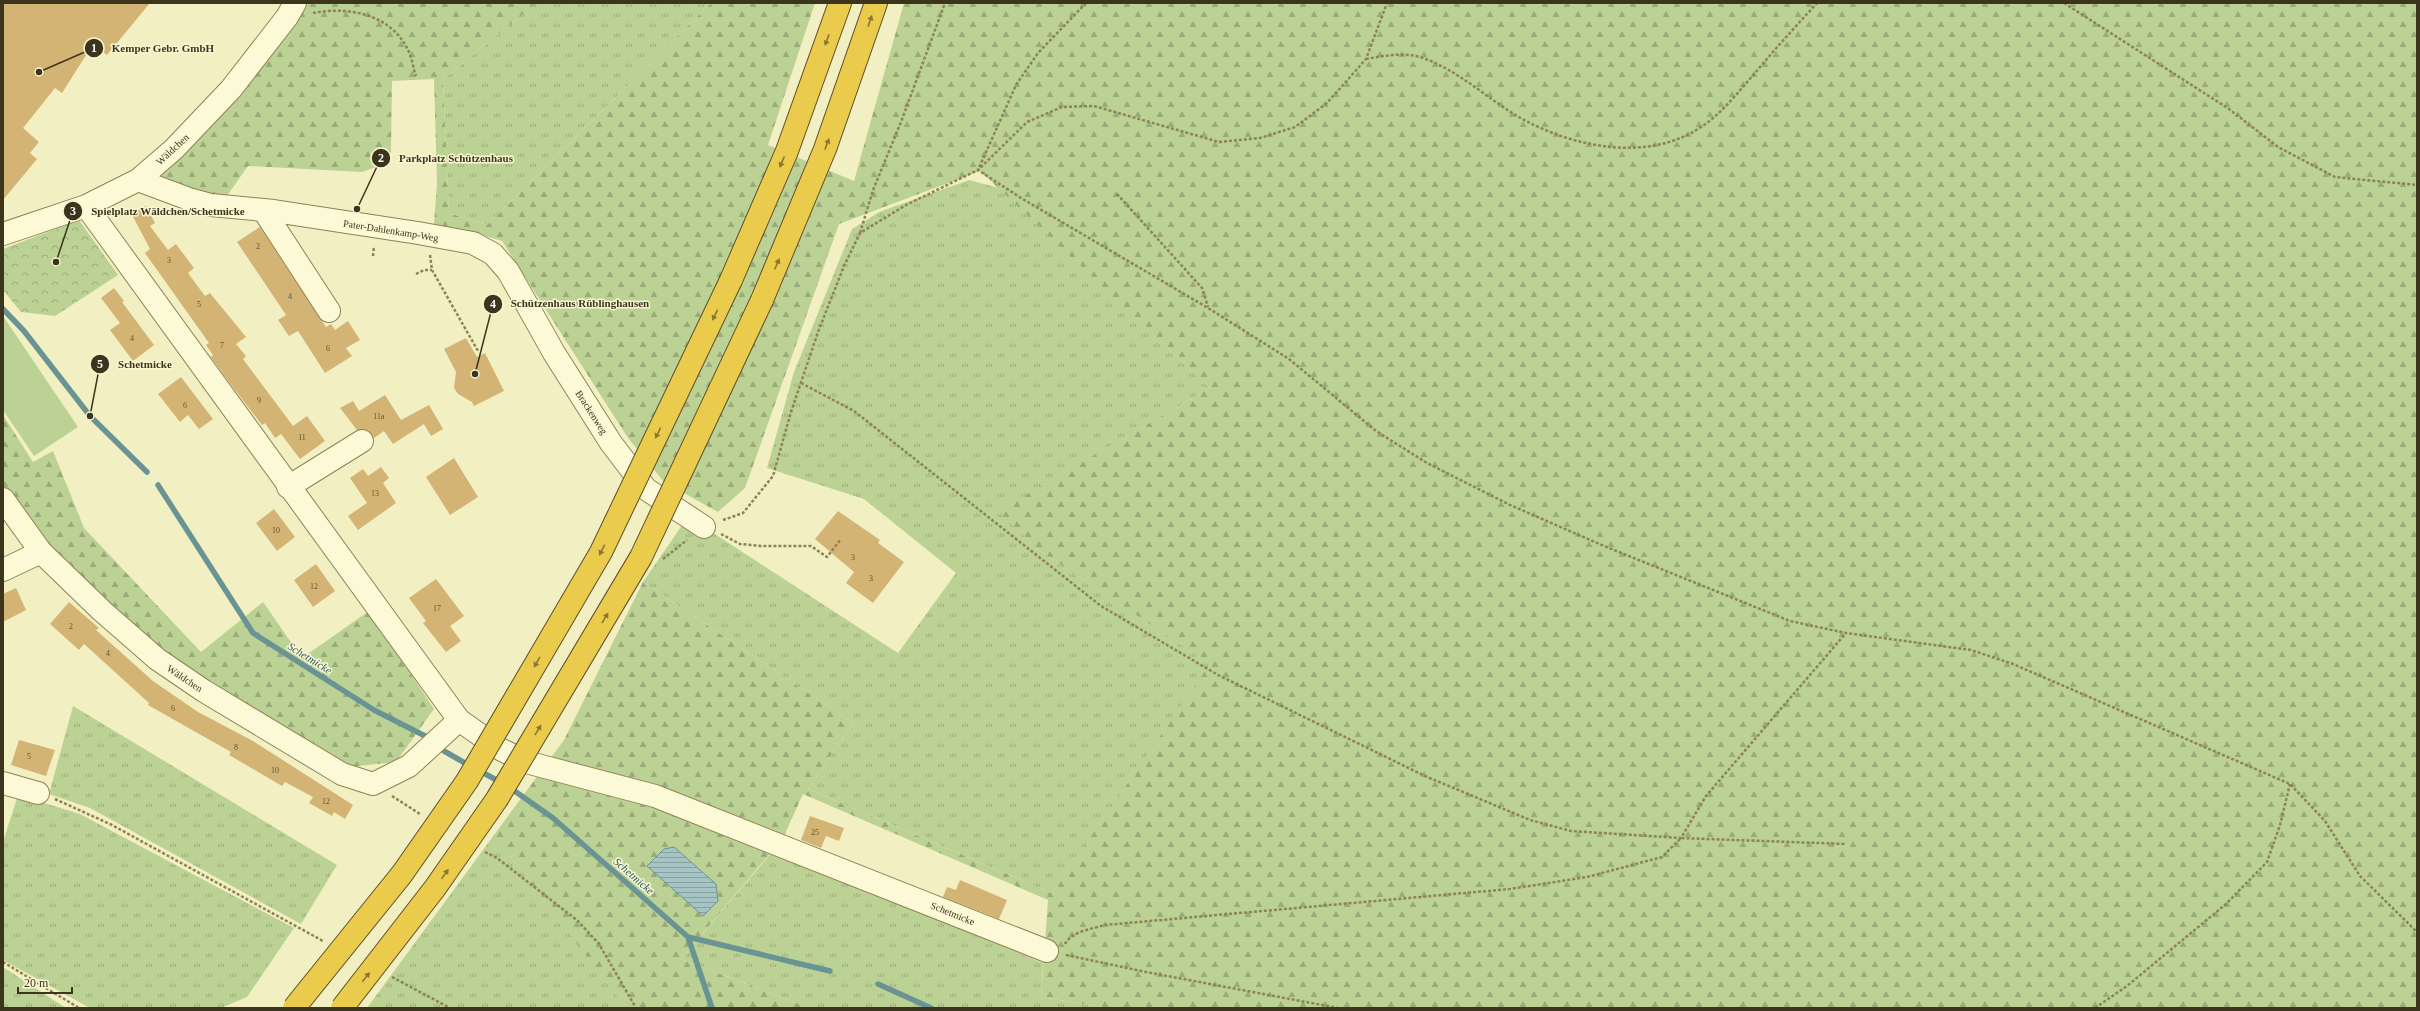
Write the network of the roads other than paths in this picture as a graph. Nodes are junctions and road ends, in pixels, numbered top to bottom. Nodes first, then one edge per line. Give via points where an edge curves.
1 (840, 3) edge
2 (876, 3) edge
3 (291, 10) edge
4 (138, 180) junction
5 (86, 206) junction
6 (264, 212) junction
7 (3, 234) edge
8 (508, 271) joint
9 (329, 311) dead end
10 (362, 441) dead end
11 (288, 487) junction
12 (3, 499) edge
13 (704, 527) road end
14 (41, 552) junction
15 (3, 570) edge
16 (459, 720) junction
17 (3, 782) edge
18 (38, 793) road end
19 (1053, 952) road end
20 (294, 1008) edge
21 (342, 1008) edge

1 -> 20 highway, bridge via 787,150 731,280 601,552 467,781 402,874
21 -> 2 highway, bridge via 435,888 496,799 633,570 762,300 825,149
3 - 4 street, Wäldchen via 231,89 174,148
4 - 5 street, Wäldchen
4 - 6 street, Pater-Dahlenkamp-Weg via 189,200
5 - 7 street, Wäldchen
5 - 11 street, Schetmicke
6 - 8 street, Pater-Dahlenkamp-Weg via 274,211 473,243 493,254
6 - 9 street
8 - 13 street, Brackenweg via 554,353 612,443 646,489
10 - 11 street
11 - 16 street, Schetmicke
12 - 14 street, Wäldchen
14 - 15 street
14 - 16 street, Wäldchen via 102,611 157,659 204,691 342,774 373,784 409,766
16 - 19 street, Schetmicke via 500,750 526,762 655,796
17 - 18 street

